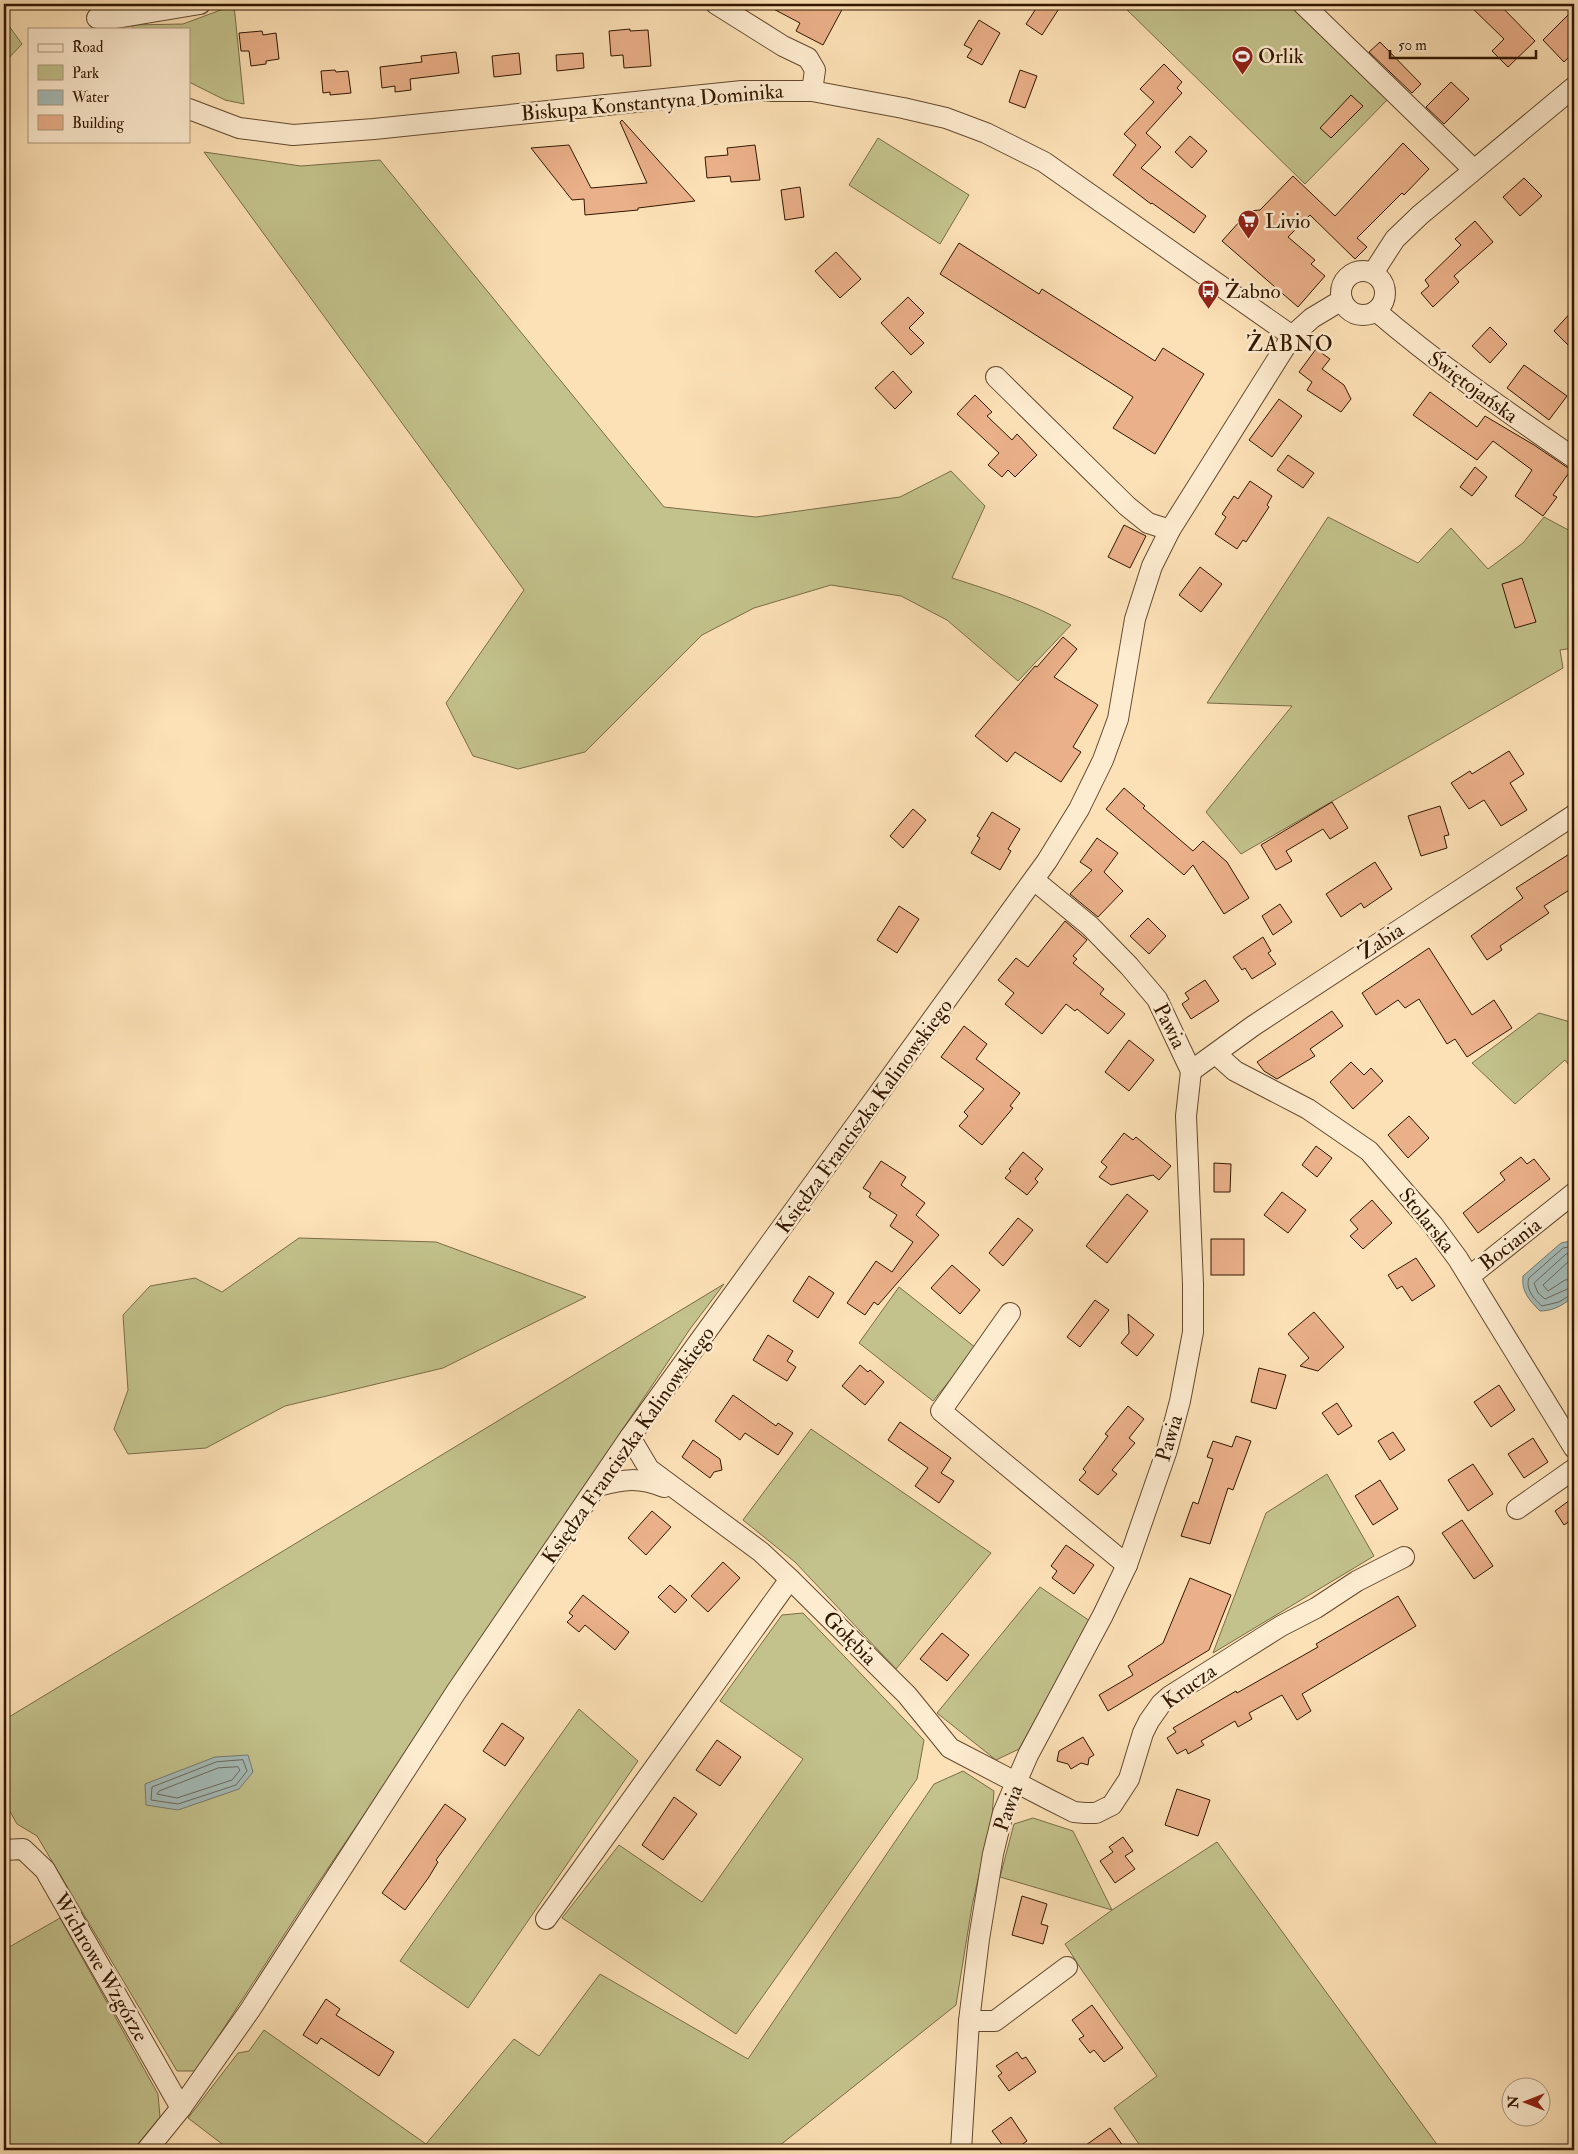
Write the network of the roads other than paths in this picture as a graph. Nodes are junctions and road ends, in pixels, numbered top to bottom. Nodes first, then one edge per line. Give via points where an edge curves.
1 (200, 4) edge
2 (716, 4) edge
3 (1303, 4) edge
4 (97, 17) edge
5 (1574, 87) edge
6 (812, 91) junction
7 (190, 110) edge
8 (1473, 170) junction
9 (1373, 273) junction
10 (1342, 300) junction
11 (1376, 311) junction
12 (1292, 336) junction
13 (996, 377) dead end
14 (1574, 458) edge
15 (1170, 530) junction
16 (1574, 815) edge
17 (1034, 880) junction
18 (1216, 1054) junction
19 (1191, 1071) junction
20 (1574, 1193) edge
21 (1470, 1276) junction
22 (1010, 1313) dead end
23 (630, 1437) junction
24 (1574, 1448) edge
25 (1574, 1469) edge
26 (598, 1486) junction
27 (681, 1493) junction
28 (1517, 1509) dead end
29 (1404, 1558) dead end
30 (1127, 1565) junction
31 (790, 1579) junction
32 (1017, 1782) junction
33 (4, 1850) edge
34 (546, 1919) dead end
35 (1067, 1967) dead end
36 (969, 2021) junction
37 (181, 2108) junction
38 (147, 2150) edge
39 (962, 2150) edge

1 - 4 street via 116,18
2 - 6 street via 808,58 815,70
3 - 8 street
5 - 8 street
6 - 7 street, Biskupa Konstantyna Dominika via 742,91 293,135 239,128
6 - 12 street, Biskupa Konstantyna Dominika via 937,116 1008,142 1044,162
8 - 9 street via 1395,239
9 - 10 street via 1360,270 1348,276 1341,287
9 - 11 street via 1382,280 1385,291 1383,302
10 - 11 street via 1347,309 1356,314 1367,315
10 - 12 street, Księdza Franciszka Kalinowskiego via 1312,318
11 - 14 street, Świętojańska via 1431,357
12 - 15 street, Księdza Franciszka Kalinowskiego
13 - 15 street via 1127,506 1148,523
15 - 17 street, Księdza Franciszka Kalinowskiego via 1152,566 1135,619 1118,719 1103,760 1079,809
16 - 18 street, Żabia via 1253,1026
17 - 19 street, Pawia via 1090,926 1157,999
17 - 23 street, Księdza Franciszka Kalinowskiego
18 - 19 street, Żabia
18 - 21 street, Stolarska via 1234,1071 1308,1110 1369,1151 1433,1225
19 - 30 street, Pawia via 1186,1116 1193,1332 1167,1450
20 - 21 street, Bociania
21 - 24 street, Stolarska
22 - 30 street via 941,1411
23 - 26 street, Księdza Franciszka Kalinowskiego
23 - 27 street, Gołębia via 649,1469
25 - 28 street
26 - 27 street, Gołębia via 617,1480 644,1479
26 - 37 street, Księdza Franciszka Kalinowskiego via 456,1692 250,2010
27 - 31 street, Gołębia via 761,1552
29 - 32 street, Krucza via 1357,1581 1170,1696 1156,1710 1143,1733 1124,1790 1104,1810 1074,1812
30 - 32 street, Pawia
31 - 32 street, Gołębia via 907,1695 950,1748
31 - 34 street
32 - 36 street, Pawia via 1003,1813 992,1854
33 - 37 street, Wichrowe Wzgórze via 23,1849 45,1870
35 - 36 street via 994,2021
36 - 39 street, Pawia
37 - 38 street, Księdza Franciszka Kalinowskiego

